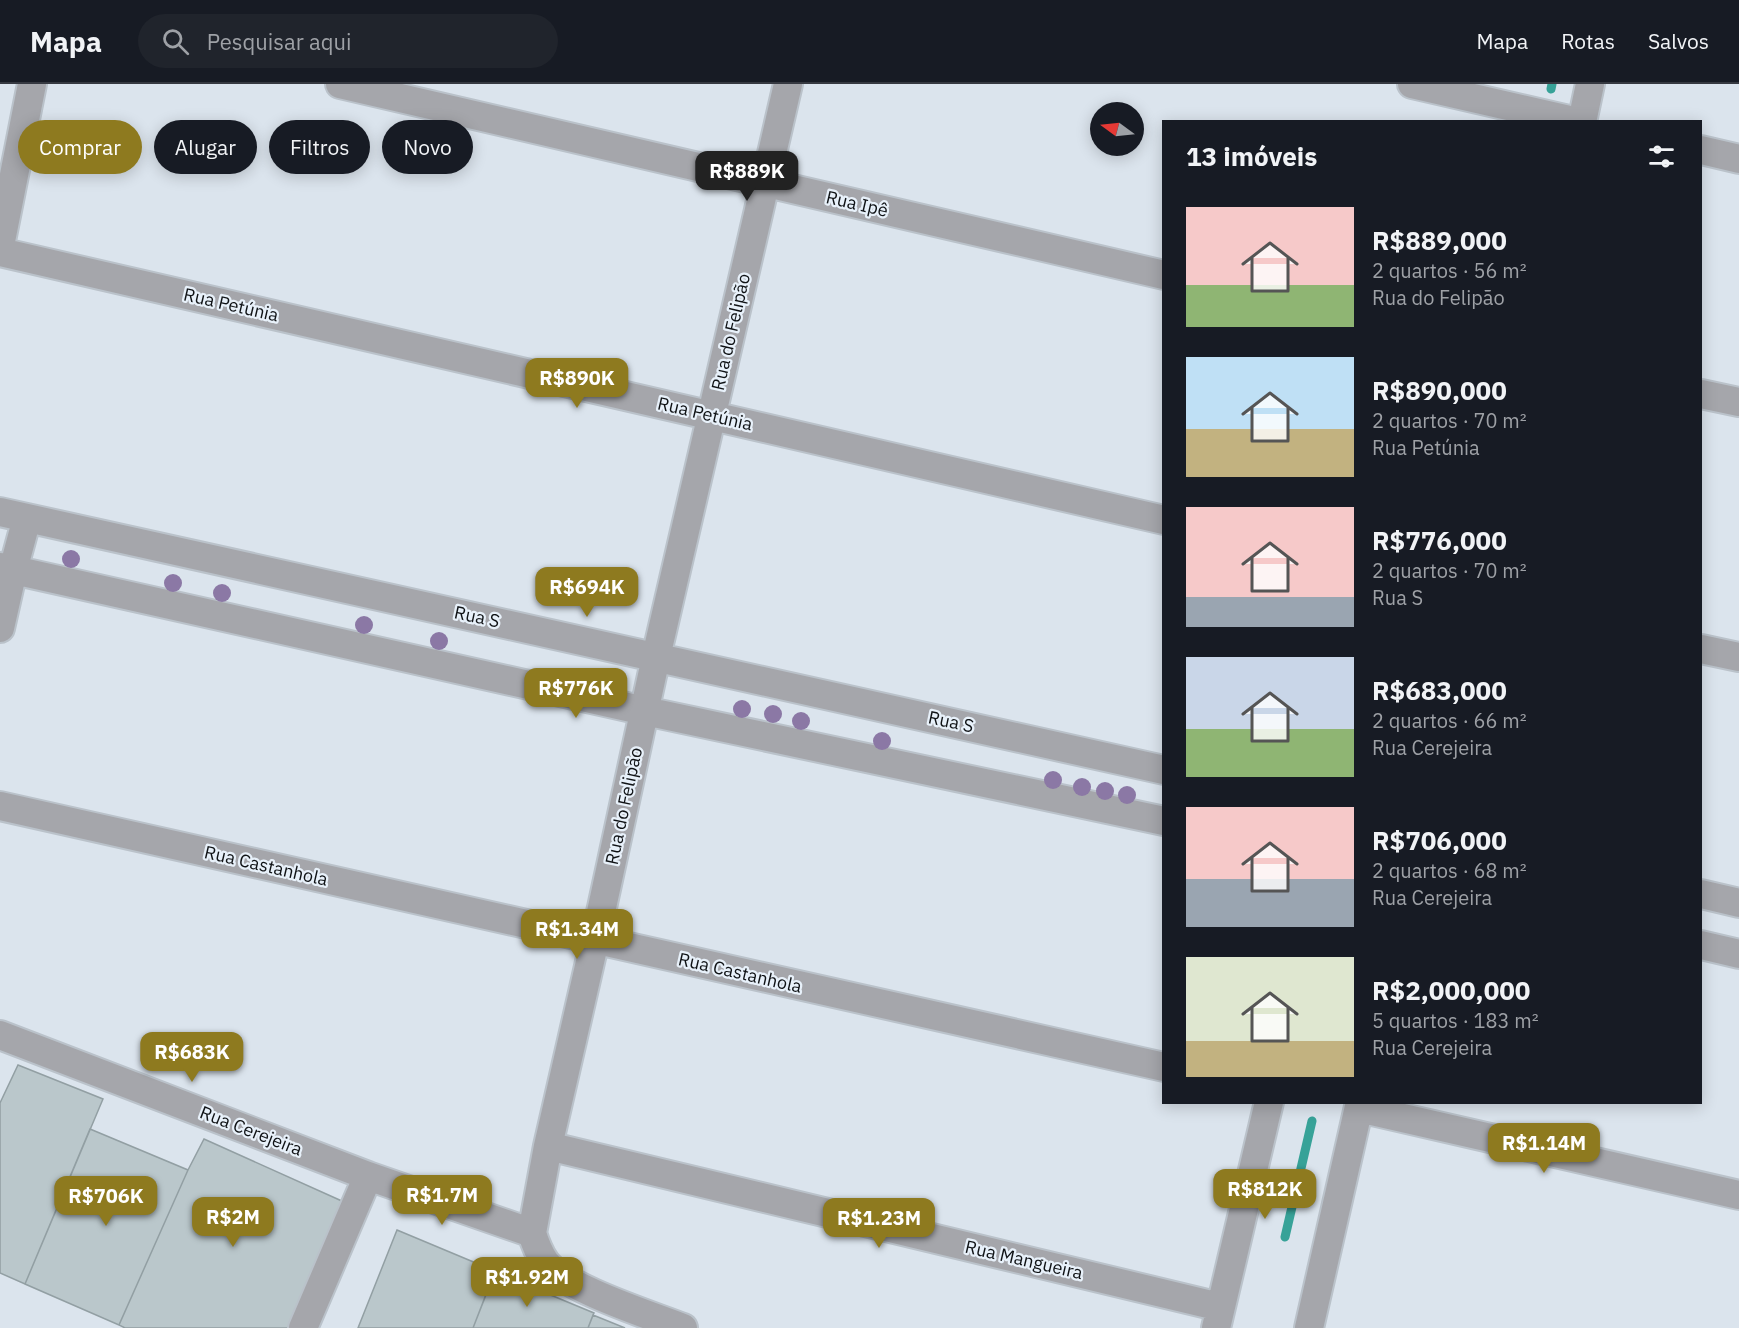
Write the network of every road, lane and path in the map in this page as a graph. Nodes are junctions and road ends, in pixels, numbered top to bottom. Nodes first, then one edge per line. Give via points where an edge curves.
1 (32, 84) edge
2 (340, 84) edge
3 (788, 84) edge
4 (1412, 84) edge
5 (1590, 84) edge
6 (1498, 103) edge
7 (1571, 120) edge
8 (1581, 120) edge
9 (1702, 150) edge
10 (1739, 159) edge
11 (765, 182) junction
12 (0, 246) edge
13 (0, 252) edge
14 (1162, 275) edge
15 (1702, 394) edge
16 (1739, 402) edge
17 (711, 416) junction
18 (14, 515) edge
19 (1162, 520) edge
20 (6, 568) edge
21 (0, 628) edge
22 (1702, 649) edge
23 (656, 657) junction
24 (1739, 657) edge
25 (645, 711) junction
26 (1162, 770) edge
27 (0, 806) edge
28 (1162, 821) edge
29 (1702, 894) edge
30 (1739, 903) edge
31 (595, 940) junction
32 (1702, 945) edge
33 (1739, 954) edge
34 (0, 1035) edge
35 (1162, 1067) edge
36 (1269, 1104) edge
37 (1359, 1105) edge
38 (548, 1146) junction
39 (368, 1176) junction
40 (1739, 1195) edge
41 (532, 1233) junction
42 (1218, 1317) edge
43 (1317, 1326) edge
44 (303, 1328) edge
45 (682, 1328) edge

1 - 12 street
2 - 11 street, Rua Ipê
3 - 11 street, Rua do Felipão
4 - 6 street
5 - 8 street
6 - 7 street
9 - 10 street
11 - 14 street, Rua Ipê
11 - 17 street, Rua do Felipão
13 - 17 street, Rua Petúnia
15 - 16 street
17 - 19 street, Rua Petúnia
17 - 23 street, Rua do Felipão
18 - 20 street
18 - 23 street, Rua S
20 - 21 street
20 - 25 street
22 - 24 street
23 - 25 street, Rua do Felipão
23 - 26 street, Rua S
25 - 28 street
25 - 31 street, Rua do Felipão
27 - 31 street, Rua Castanhola
29 - 30 street
31 - 35 street, Rua Castanhola
31 - 38 street, Rua do Felipão
32 - 33 street
34 - 39 street, Rua Cerejeira
36 - 42 street
37 - 40 street
37 - 43 street
38 - 41 street, Rua do Felipão
38 - 42 street, Rua Mangueira
39 - 41 street
39 - 44 street
41 - 45 street via 546,1263 571,1282

